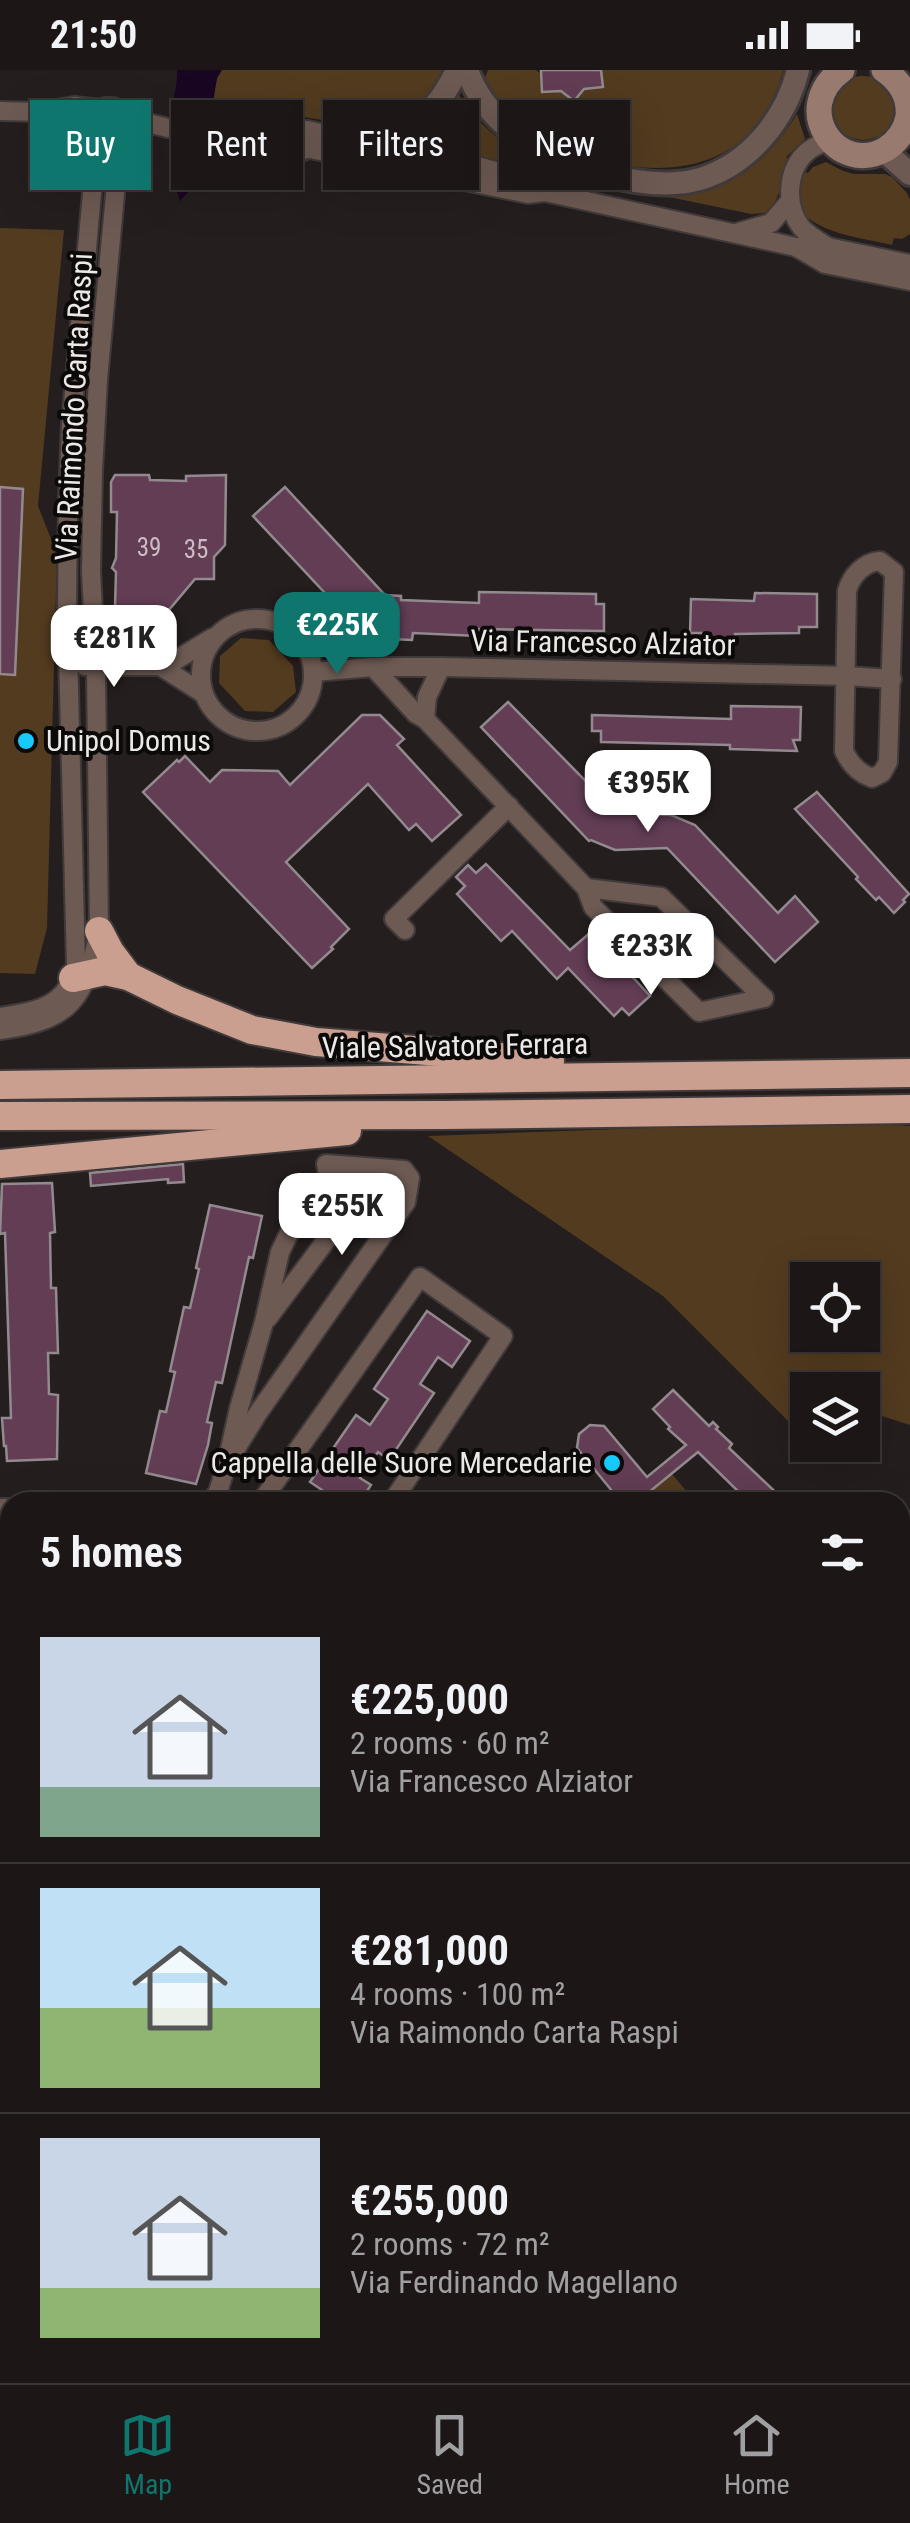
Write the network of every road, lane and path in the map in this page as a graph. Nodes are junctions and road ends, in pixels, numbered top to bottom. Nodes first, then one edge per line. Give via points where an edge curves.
1 (457, 70) edge
2 (467, 70) edge
3 (798, 70) edge
4 (893, 73) edge
5 (833, 74) edge
6 (441, 100) edge
7 (909, 107) edge
8 (0, 111) edge
9 (30, 112) edge
10 (151, 124) edge
11 (168, 128) junction
12 (171, 128) edge
13 (151, 135) edge
14 (830, 139) junction
15 (323, 142) edge
16 (303, 148) joint
17 (895, 149) edge
18 (479, 168) edge
19 (910, 174) edge
20 (88, 190) edge
21 (119, 190) edge
22 (546, 192) junction
23 (790, 202) junction
24 (734, 234) junction
25 (802, 240) junction
26 (902, 256) edge
27 (910, 281) edge
28 (217, 635) junction
29 (69, 665) junction
30 (160, 666) junction
31 (96, 667) junction
32 (374, 667) junction
33 (440, 667) junction
34 (314, 672) junction
35 (847, 676) junction
36 (892, 678) junction
37 (204, 694) junction
38 (425, 719) junction
39 (509, 806) junction
40 (586, 888) junction
41 (405, 930) dead end
42 (100, 931) junction
43 (128, 976) junction
44 (81, 977) junction
45 (2, 1019) edge
46 (910, 1073) edge
47 (582, 1077) junction
48 (0, 1084) edge
49 (910, 1108) edge
50 (444, 1115) junction
51 (0, 1116) edge
52 (0, 1164) edge
53 (362, 1167) junction
54 (264, 1322) junction
55 (227, 1463) junction
56 (218, 1492) edge
57 (268, 1492) edge
58 (399, 1492) edge

1 - 6 street
2 - 3 street via 485,104 520,138 604,175 653,183 700,179 741,157 786,107
4 - 7 main road
5 - 14 main road via 818,105
7 - 17 main road
8 - 9 street
10 - 11 street
11 - 12 street
11 - 13 street
14 - 17 main road via 863,155
14 - 23 street via 801,158
15 - 16 street
16 - 22 street via 528,194
17 - 19 street
18 - 22 street via 531,181
20 - 29 street, Via Raimondo Carta Raspi via 71,425
21 - 31 street, Via Raimondo Carta Raspi via 93,471
22 - 24 street
23 - 24 street via 770,223
23 - 25 street
24 - 25 street
25 - 26 street
25 - 26 street
25 - 27 street via 825,264
28 - 30 street
28 - 34 street via 256,618 284,625 305,644
28 - 37 street via 202,660
29 - 31 street
29 - 44 street, Via Raimondo Carta Raspi
30 - 31 street
30 - 37 street
31 - 42 street, Via Raimondo Carta Raspi
32 - 33 street, Via Francesco Alziator
32 - 34 street, Via Francesco Alziator
32 - 38 street
33 - 35 street, Via Francesco Alziator
33 - 38 street
34 - 37 street via 301,711 266,731 225,722
35 - 36 street, Via Francesco Alziator
35 - 36 street via 844,751 872,778 888,762
35 - 36 street via 850,582 880,561 894,572
38 - 39 street
39 - 40 street
39 - 41 street via 394,919
40 - 40 street via 593,907 698,1012 764,998 661,897
42 - 43 highway
42 - 44 street, Via Raimondo Carta Raspi via 92,970
43 - 44 highway via 105,971
43 - 47 highway via 252,1030 316,1042 560,1062
44 - 45 street, Via Raimondo Carta Raspi via 78,994 46,1021
46 - 47 highway, Viale Salvatore Ferrara
47 - 48 highway, Viale Salvatore Ferrara
49 - 50 highway
50 - 51 highway
50 - 52 highway via 426,1123
53 - 54 street via 354,1203
53 - 54 street via 326,1164 325,1190 295,1222 280,1252
53 - 55 street via 404,1170 410,1178 406,1202
54 - 55 street
55 - 56 street
57 - 58 street via 420,1278 503,1336

